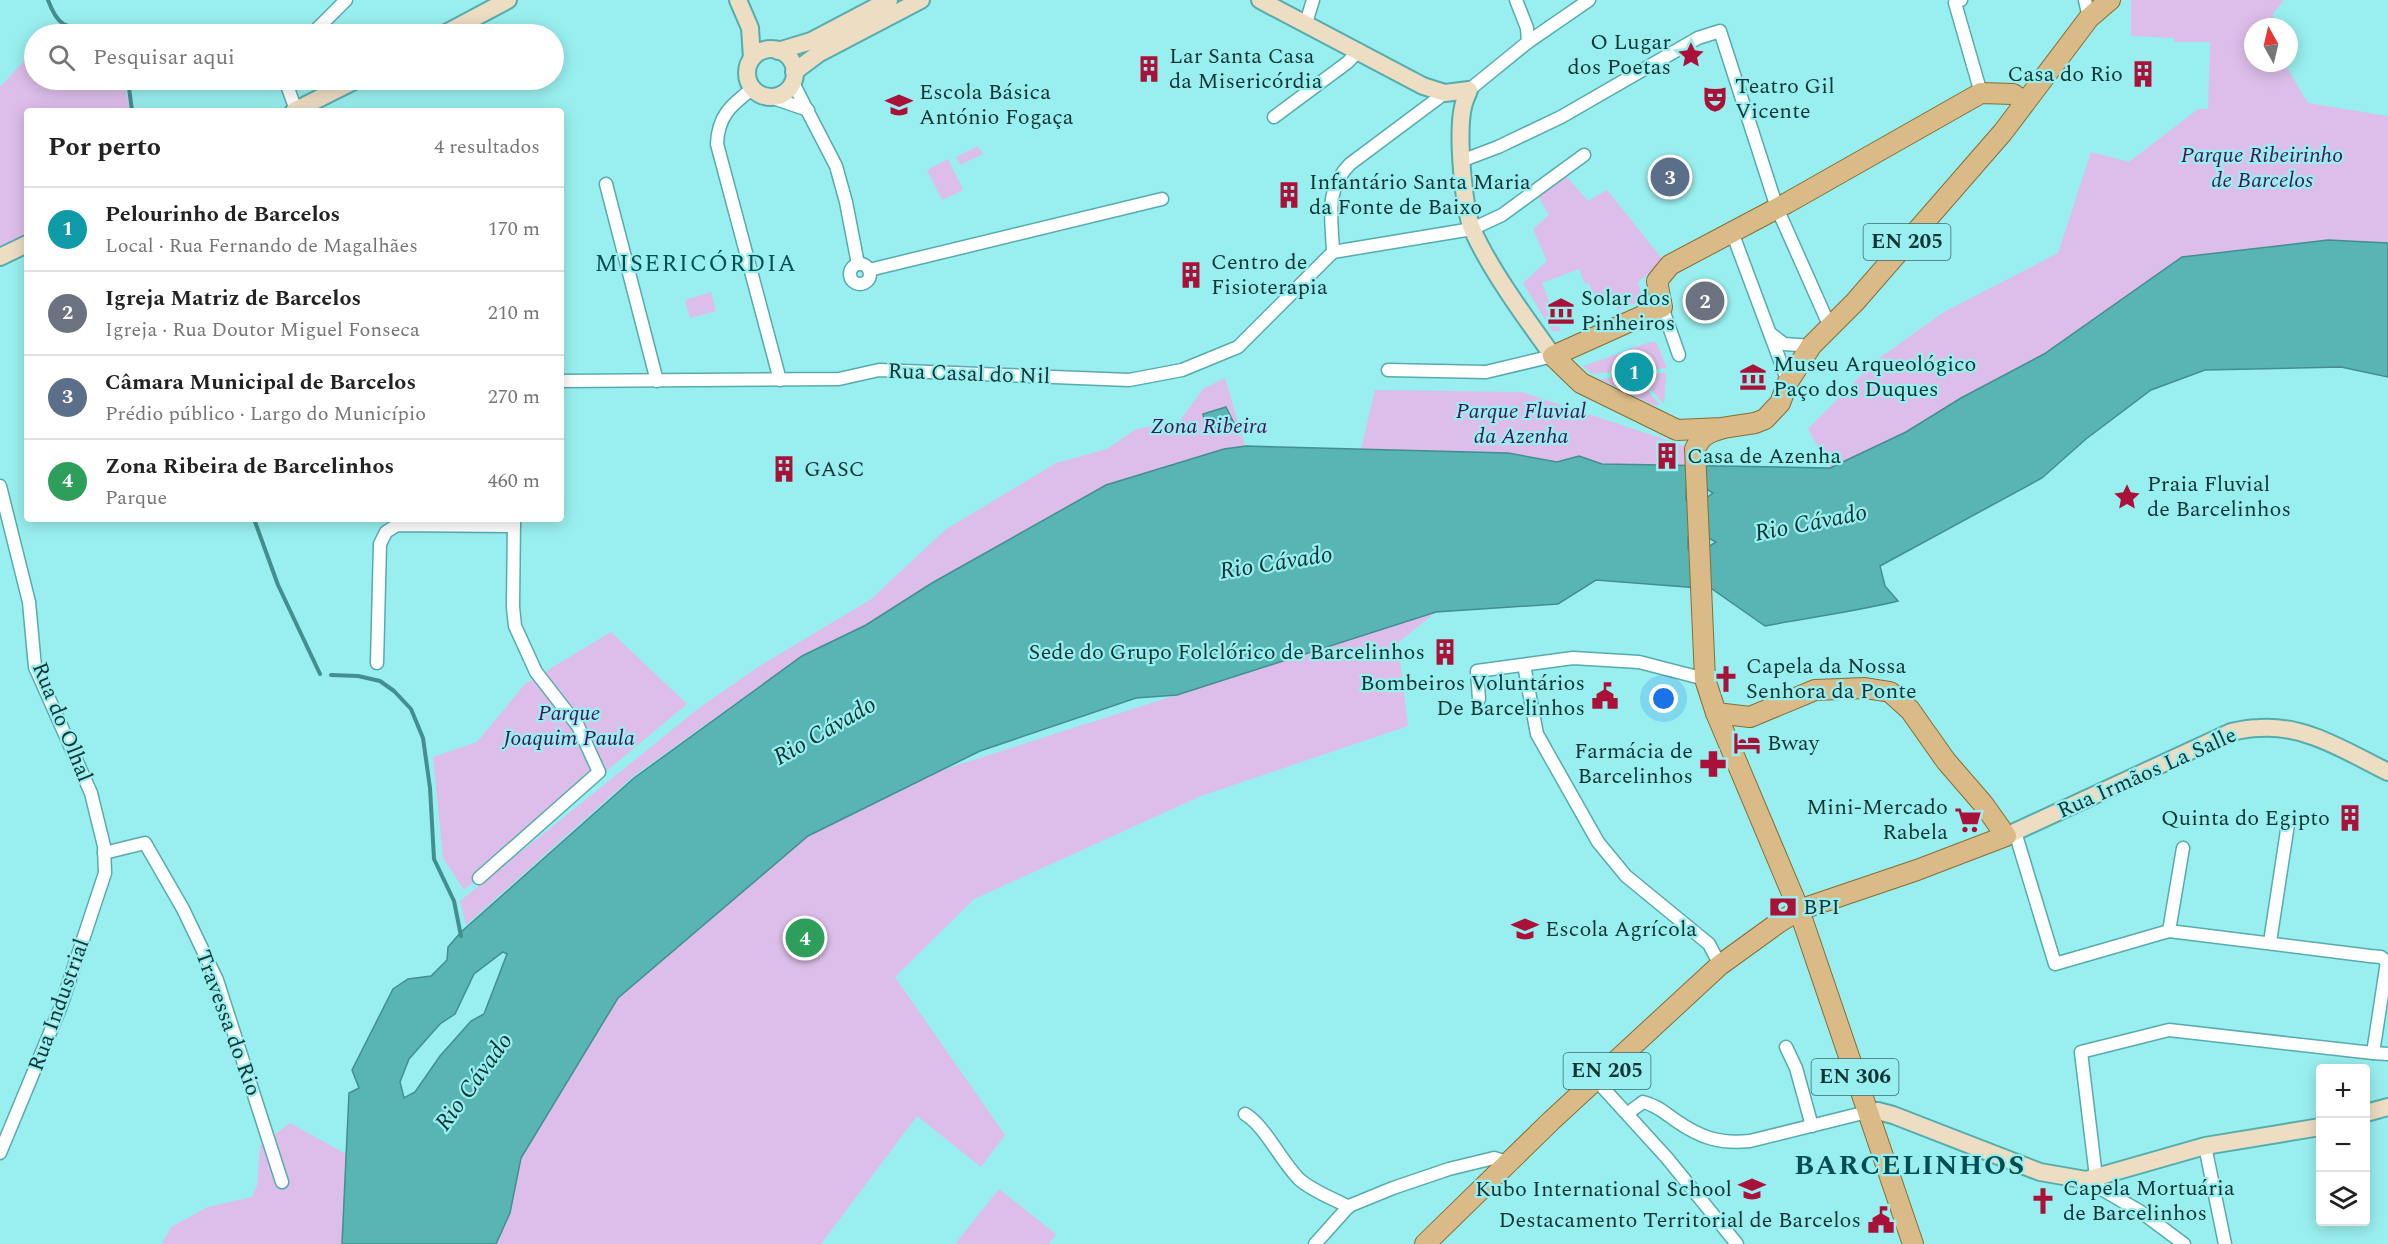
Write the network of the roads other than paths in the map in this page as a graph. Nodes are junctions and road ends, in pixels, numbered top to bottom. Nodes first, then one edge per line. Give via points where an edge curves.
1 (346, 0) edge
2 (508, 0) edge
3 (738, 0) edge
4 (889, 0) edge
5 (921, 0) edge
6 (1260, 0) edge
7 (1313, 0) edge
8 (1516, 0) edge
9 (1589, 0) edge
10 (1961, 0) edge
11 (2109, 0) edge
12 (2087, 9) edge
13 (1306, 23) junction
14 (322, 24) edge
15 (463, 24) edge
16 (750, 28) junction
17 (1528, 42) junction
18 (774, 50) junction
19 (1359, 50) junction
20 (752, 58) junction
21 (793, 77) junction
22 (752, 89) junction
23 (288, 90) edge
24 (336, 90) edge
25 (1469, 90) junction
26 (1445, 93) junction
27 (1981, 93) junction
28 (770, 97) junction
29 (2025, 102) junction
30 (294, 108) edge
31 (301, 108) edge
32 (808, 110) junction
33 (1274, 117) dead end
34 (1584, 155) dead end
35 (1461, 162) junction
36 (606, 184) dead end
37 (1162, 199) dead end
38 (1777, 208) junction
39 (1472, 229) junction
40 (1732, 232) junction
41 (24, 245) edge
42 (1334, 252) junction
43 (0, 257) edge
44 (1662, 307) junction
45 (1830, 327) junction
46 (1770, 334) junction
47 (1811, 346) junction
48 (1679, 355) dead end
49 (1554, 356) junction
50 (1388, 370) dead end
51 (780, 380) junction
52 (564, 381) edge
53 (657, 381) junction
54 (1788, 382) junction
55 (1722, 428) junction
56 (1677, 430) junction
57 (1696, 451) junction
58 (0, 486) edge
59 (514, 523) edge
60 (376, 663) dead end
61 (1524, 665) junction
62 (1705, 679) junction
63 (1479, 699) dead end
64 (1716, 713) junction
65 (2388, 772) edge
66 (2288, 824) dead end
67 (2010, 834) junction
68 (2183, 848) dead end
69 (104, 853) junction
70 (479, 878) dead end
71 (1799, 910) junction
72 (2169, 931) junction
73 (2270, 942) junction
74 (1720, 965) junction
75 (1786, 1047) dead end
76 (2373, 1053) junction
77 (2388, 1053) edge
78 (1596, 1080) junction
79 (2388, 1107) edge
80 (1867, 1112) junction
81 (2370, 1112) edge
82 (1628, 1113) junction
83 (1245, 1114) dead end
84 (1812, 1126) junction
85 (2316, 1128) edge
86 (2205, 1146) junction
87 (0, 1153) edge
88 (1508, 1162) junction
89 (2091, 1179) junction
90 (282, 1182) dead end
91 (1349, 1207) junction
92 (1315, 1244) edge
93 (1425, 1244) edge
94 (1737, 1244) edge
95 (1913, 1244) edge
96 (2184, 1244) edge
97 (2225, 1244) edge

1 - 14 street
2 - 15 street
3 - 16 street
4 - 18 street via 811,41
5 - 21 street via 818,54
6 - 13 street
7 - 13 street
8 - 17 street
9 - 17 street
10 - 27 street via 1955,3
11 - 12 main road, EN 205
12 - 29 main road, EN 205
13 - 19 street
16 - 18 street
16 - 20 street
17 - 25 street
18 - 20 street
18 - 21 street via 789,59
19 - 26 street via 1423,86
19 - 33 street
20 - 22 street via 747,73
21 - 28 street via 783,94
21 - 32 street
22 - 28 street
22 - 51 street via 725,113 717,128 717,144
23 - 30 street
24 - 31 street
25 - 26 street
25 - 35 street via 1462,109
26 - 42 street via 1339,175 1332,191
27 - 29 main road via 2013,94
27 - 38 main road
28 - 32 street
29 - 45 main road, EN 205
32 - 37 street via 839,175 863,267
34 - 39 street via 1502,215
35 - 38 street via 1561,117 1698,38 1720,31
35 - 39 street
36 - 53 street
38 - 40 main road
38 - 45 street
39 - 42 street
39 - 49 street
40 - 44 main road via 1670,265 1657,281
40 - 46 street
41 - 43 street
42 - 51 street, Rua Casal do Nil via 1238,347 1182,370 1129,380 879,370 839,379
44 - 48 street
44 - 49 main road
45 - 47 main road, EN 205
46 - 47 street via 1784,344
46 - 54 street
47 - 54 main road, EN 205
49 - 50 street via 1486,372
49 - 56 main road, EN 205 via 1581,383
51 - 53 street, Rua Casal do Nil
52 - 53 street, Rua Casal do Nil
54 - 55 main road, EN 205 via 1780,403 1765,419
55 - 56 main road, EN 205
55 - 57 main road, EN 205 via 1700,438
56 - 57 main road, EN 205
57 - 62 main road
58 - 69 street, Rua do Olhal via 29,602 35,667 91,793
59 - 60 street via 397,525 386,532 380,544
59 - 70 street via 515,626 536,672 578,726 599,772
61 - 62 street via 1573,657 1639,662
61 - 63 street via 1477,671
61 - 74 street via 1536,734 1598,842 1626,876 1709,944
62 - 64 main road
64 - 67 main road via 1750,717 1815,690 1865,688 1890,692 1910,710 1946,761
64 - 71 main road
65 - 67 street, Rua Irmãos La Salle via 2321,740 2261,727 2209,741
66 - 73 street
67 - 71 main road, EN 205
67 - 72 street via 2055,964
68 - 72 street
69 - 87 street, Rua Industrial via 105,873 61,1006
69 - 90 street, Travessa do Rio via 145,843 183,909 217,980
71 - 74 main road, EN 205
71 - 80 main road, EN 306
72 - 73 street
73 - 76 street via 2381,957 2387,962
74 - 78 main road, EN 205
75 - 84 street
76 - 77 street
76 - 89 street via 2169,1030 2081,1053
78 - 82 street
78 - 88 main road, EN 205
79 - 81 street
80 - 84 street
80 - 89 street via 1893,1115 2040,1172
80 - 95 main road, EN 306
82 - 84 street via 1643,1102 1710,1140 1730,1143
82 - 94 street
83 - 91 street via 1255,1120 1302,1182
85 - 86 street
86 - 89 street
86 - 97 street
88 - 91 street via 1494,1158 1449,1169
88 - 93 main road, EN 205
89 - 96 street
91 - 92 street

